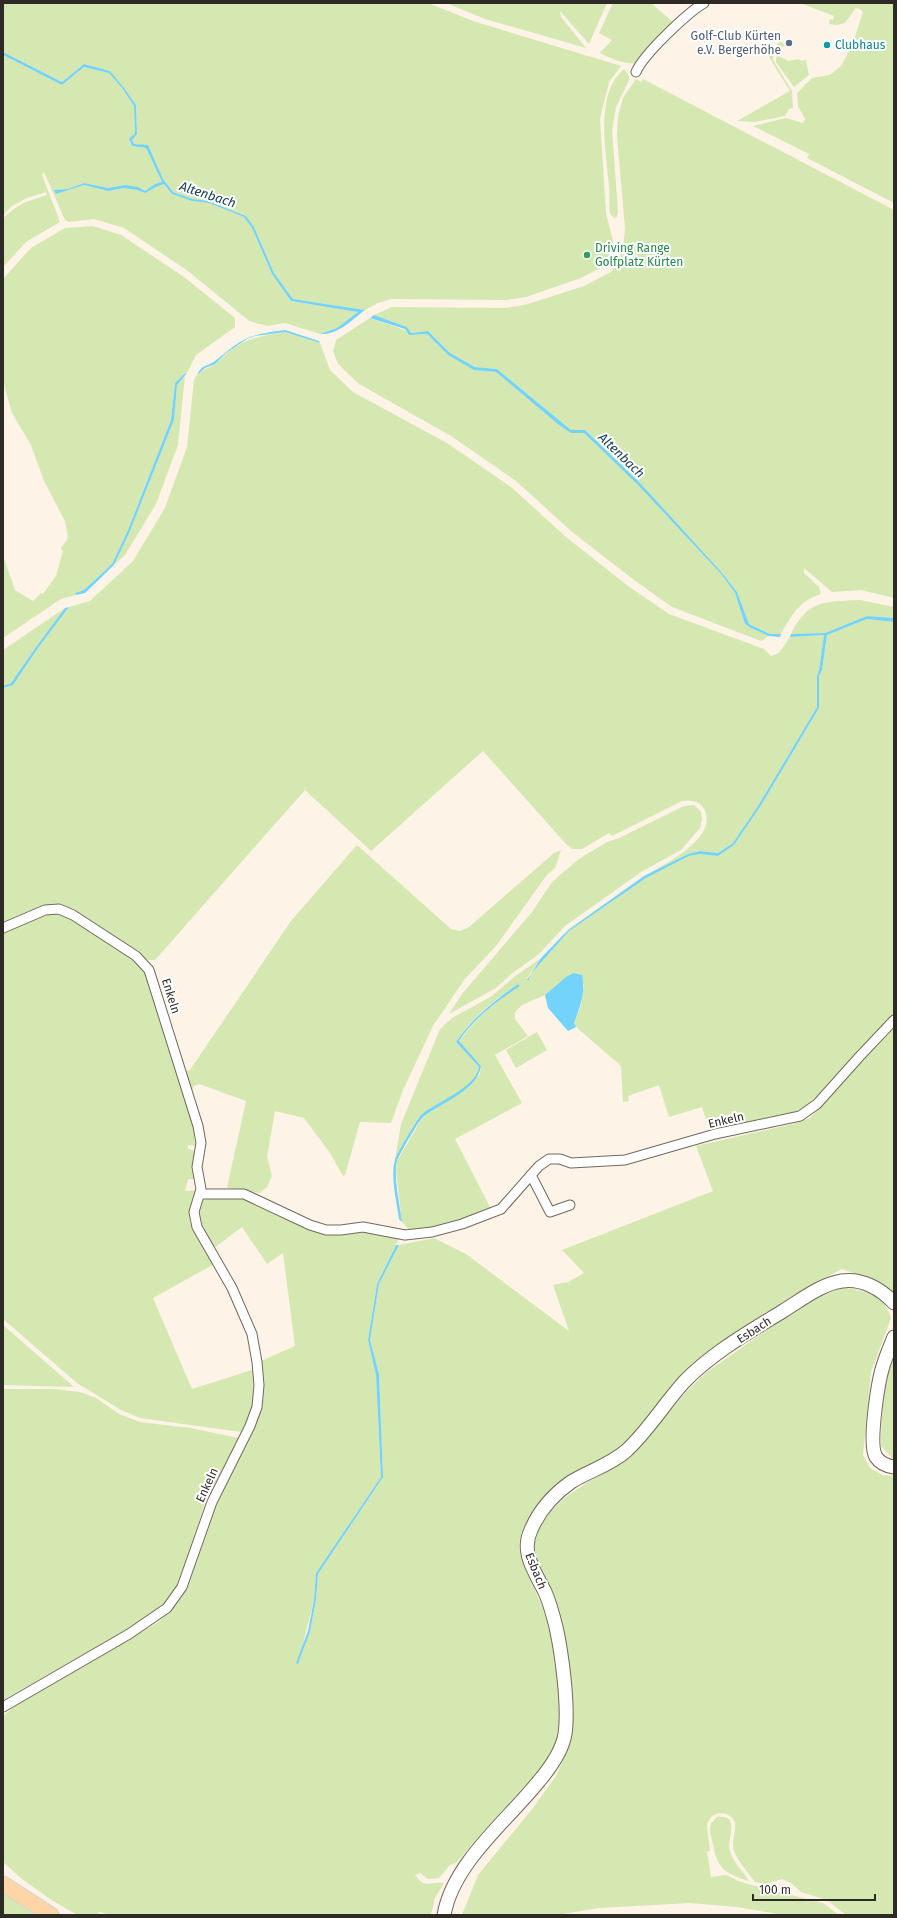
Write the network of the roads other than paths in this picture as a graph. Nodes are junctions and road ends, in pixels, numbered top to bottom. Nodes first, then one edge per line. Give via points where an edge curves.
1 (704, 3) edge
2 (636, 72) dead end
3 (3, 928) edge
4 (894, 1020) edge
5 (531, 1175) junction
6 (200, 1194) junction
7 (570, 1206) dead end
8 (894, 1303) edge
9 (894, 1337) edge
10 (894, 1467) edge
11 (3, 1707) edge
12 (3, 1884) edge
13 (51, 1915) edge
14 (444, 1915) edge

1 - 2 street via 664,38 641,62
3 - 6 street, Enkeln via 45,910 59,910 73,915 136,956 149,970 198,1126 201,1143 197,1167
4 - 5 street, Enkeln via 817,1104 800,1116 715,1134 625,1160 571,1163 549,1159
5 - 6 street, Enkeln via 501,1209 447,1228 417,1235 369,1227 334,1231 320,1229 244,1194
5 - 7 street via 550,1212
6 - 11 street, Enkeln via 194,1212 197,1227 232,1288 254,1343 259,1385 257,1407 252,1421 212,1502 182,1587 167,1608 129,1634
8 - 14 street, Esbach via 878,1290 853,1280 831,1284 808,1295 700,1368 677,1390 628,1449 617,1458 571,1483 542,1511 530,1530 526,1550 549,1604 556,1629 565,1700 565,1735 558,1754 545,1775 462,1871 446,1903
9 - 10 street via 880,1376 872,1448 878,1460
12 - 13 main road

